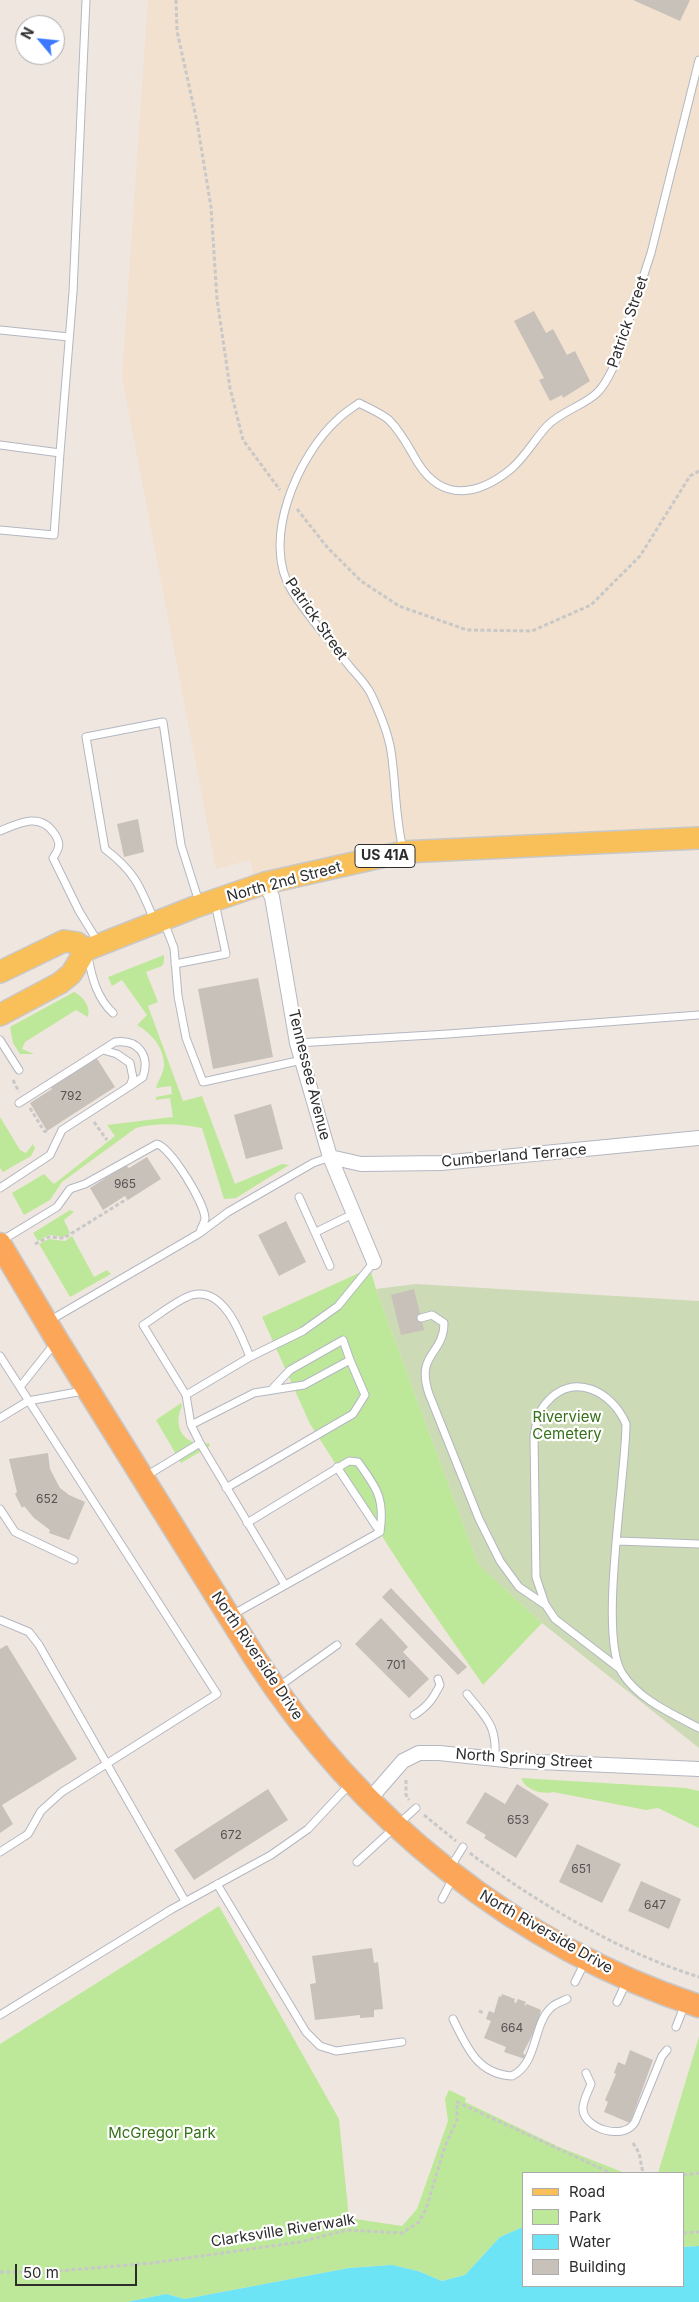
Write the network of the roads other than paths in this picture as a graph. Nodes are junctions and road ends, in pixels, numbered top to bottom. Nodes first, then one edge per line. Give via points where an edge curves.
1 (86, 0) edge
2 (699, 60) edge
3 (0, 330) edge
4 (69, 337) junction
5 (0, 445) edge
6 (60, 453) junction
7 (0, 530) edge
8 (0, 831) edge
9 (699, 838) edge
10 (403, 852) junction
11 (265, 883) junction
12 (207, 903) junction
13 (159, 921) junction
14 (93, 947) junction
15 (175, 964) junction
16 (0, 972) edge
17 (113, 1012) dead end
18 (0, 1015) edge
19 (699, 1015) edge
20 (0, 1040) edge
21 (298, 1043) junction
22 (103, 1050) junction
23 (302, 1060) junction
24 (19, 1070) dead end
25 (130, 1086) junction
26 (21, 1102) road end
27 (699, 1138) edge
28 (330, 1156) junction
29 (0, 1188) edge
30 (299, 1197) dead end
31 (354, 1214) junction
32 (316, 1232) junction
33 (200, 1233) junction
34 (0, 1243) edge
35 (374, 1262) joint
36 (330, 1266) dead end
37 (421, 1318) dead end
38 (52, 1331) junction
39 (0, 1356) edge
40 (250, 1357) junction
41 (350, 1360) junction
42 (20, 1387) junction
43 (272, 1388) junction
44 (89, 1390) junction
45 (186, 1395) junction
46 (28, 1401) junction
47 (0, 1418) edge
48 (191, 1426) junction
49 (200, 1443) junction
50 (338, 1467) junction
51 (143, 1478) junction
52 (226, 1488) junction
53 (0, 1509) edge
54 (247, 1523) junction
55 (380, 1532) junction
56 (618, 1541) junction
57 (699, 1544) edge
58 (74, 1560) dead end
59 (285, 1585) junction
60 (545, 1604) junction
61 (229, 1616) junction
62 (0, 1620) edge
63 (337, 1645) dead end
64 (620, 1669) junction
65 (438, 1679) dead end
66 (276, 1689) junction
67 (467, 1694) dead end
68 (414, 1715) dead end
69 (699, 1728) edge
70 (495, 1759) junction
71 (106, 1764) junction
72 (699, 1769) edge
73 (352, 1782) junction
74 (369, 1800) junction
75 (416, 1808) road end
76 (397, 1826) junction
77 (463, 1847) road end
78 (0, 1852) edge
79 (358, 1862) dead end
80 (451, 1873) junction
81 (216, 1884) junction
82 (442, 1899) dead end
83 (185, 1902) junction
84 (587, 1958) junction
85 (628, 1978) junction
86 (575, 1982) dead end
87 (567, 1999) dead end
88 (617, 2002) dead end
89 (692, 2004) edge
90 (0, 2015) edge
91 (453, 2020) dead end
92 (676, 2027) dead end
93 (402, 2042) dead end
94 (667, 2050) dead end
95 (586, 2073) dead end

1 - 4 lane
2 - 10 lane, Patrick Street via 651,253 614,366 597,393 548,425 532,448 489,486 462,493 436,485 388,418 359,403 321,438 298,473 282,522 279,544 285,578 304,608 370,692 391,750
3 - 4 lane
4 - 6 lane
5 - 6 lane
6 - 7 lane via 54,535
8 - 14 lane via 32,820 43,821 50,827 59,841 53,858
9 - 10 main road, North 2nd Street / US 41A
10 - 11 main road, North 2nd Street / US 41A
11 - 12 main road, North 2nd Street / US 41A
11 - 21 street, Tennessee Avenue via 272,896
12 - 13 main road, North 2nd Street / US 41A
12 - 13 lane via 181,845 163,722 86,737 105,849 122,862 138,881
12 - 15 lane via 226,954
13 - 14 main road, North 2nd Street / US 41A
13 - 15 lane via 174,948
14 - 16 main road via 64,942
14 - 17 lane via 93,982
14 - 18 main road via 60,983
15 - 23 lane via 186,1038 203,1082
19 - 21 lane
20 - 24 lane
21 - 23 street, Tennessee Avenue
22 - 25 lane via 130,1063 133,1078
22 - 25 lane via 122,1041 136,1044 144,1053 146,1069 143,1077
22 - 26 lane
23 - 28 street, Tennessee Avenue
25 - 29 lane via 62,1130 50,1155
27 - 28 street, Cumberland Terrace via 441,1163 361,1164
28 - 31 street, Tennessee Avenue
28 - 33 lane via 313,1163
30 - 32 lane
31 - 32 lane
31 - 35 street, Tennessee Avenue
32 - 36 lane
33 - 34 lane via 205,1219 198,1199 171,1153 157,1144 70,1189 57,1207
33 - 38 lane
34 - 38 highway, North Riverside Drive
35 - 40 lane via 338,1306 303,1331
37 - 60 lane via 432,1315 444,1323 444,1332 424,1367 424,1379 479,1519 500,1561 520,1587
38 - 42 lane
38 - 44 highway, North Riverside Drive
39 - 42 lane
40 - 45 lane
40 - 45 lane via 237,1326 221,1303 206,1294 192,1295 143,1325
41 - 43 lane via 304,1384
41 - 43 lane via 343,1340 290,1370
41 - 52 lane via 365,1395 353,1414
42 - 46 lane
43 - 48 lane via 254,1393
44 - 46 lane
44 - 51 highway, North Riverside Drive
45 - 48 lane
46 - 47 lane
46 - 71 lane via 217,1694
48 - 49 lane
49 - 51 lane
49 - 52 lane
50 - 54 lane
50 - 55 lane
50 - 55 lane via 349,1461 358,1462 374,1484 383,1512
51 - 61 highway, North Riverside Drive
52 - 54 lane
53 - 58 lane via 15,1532
54 - 59 lane
55 - 59 lane
56 - 57 lane
56 - 60 lane via 626,1424 621,1412 602,1392 590,1388 568,1389 545,1404 537,1419 534,1436 536,1577
56 - 64 lane via 613,1640 614,1658
59 - 61 lane
60 - 64 lane via 555,1619
61 - 66 highway, North Riverside Drive
62 - 71 lane via 30,1632
63 - 66 lane
64 - 69 lane via 637,1691
65 - 68 lane via 440,1685 434,1698
66 - 73 highway, North Riverside Drive via 331,1761
67 - 70 lane via 492,1726 496,1740
70 - 72 street, North Spring Street
70 - 74 street, North Spring Street via 439,1752 419,1753 402,1761
71 - 78 lane via 62,1792 41,1811 28,1834
71 - 83 lane
73 - 74 highway, North Riverside Drive
73 - 81 lane via 308,1829 271,1855
74 - 76 highway, North Riverside Drive
75 - 76 lane
76 - 79 lane
76 - 80 highway, North Riverside Drive
77 - 80 lane
80 - 82 lane
80 - 84 highway, North Riverside Drive via 514,1917
81 - 83 lane
81 - 93 lane via 306,2032 320,2046 336,2052
83 - 90 lane
84 - 85 highway, North Riverside Drive
84 - 86 lane
85 - 88 lane
85 - 89 highway, North Riverside Drive
87 - 91 lane via 546,2014 524,2068 512,2076 494,2073 478,2063
89 - 92 lane
94 - 95 lane via 635,2122 624,2132 616,2133 587,2120 582,2107 591,2084

